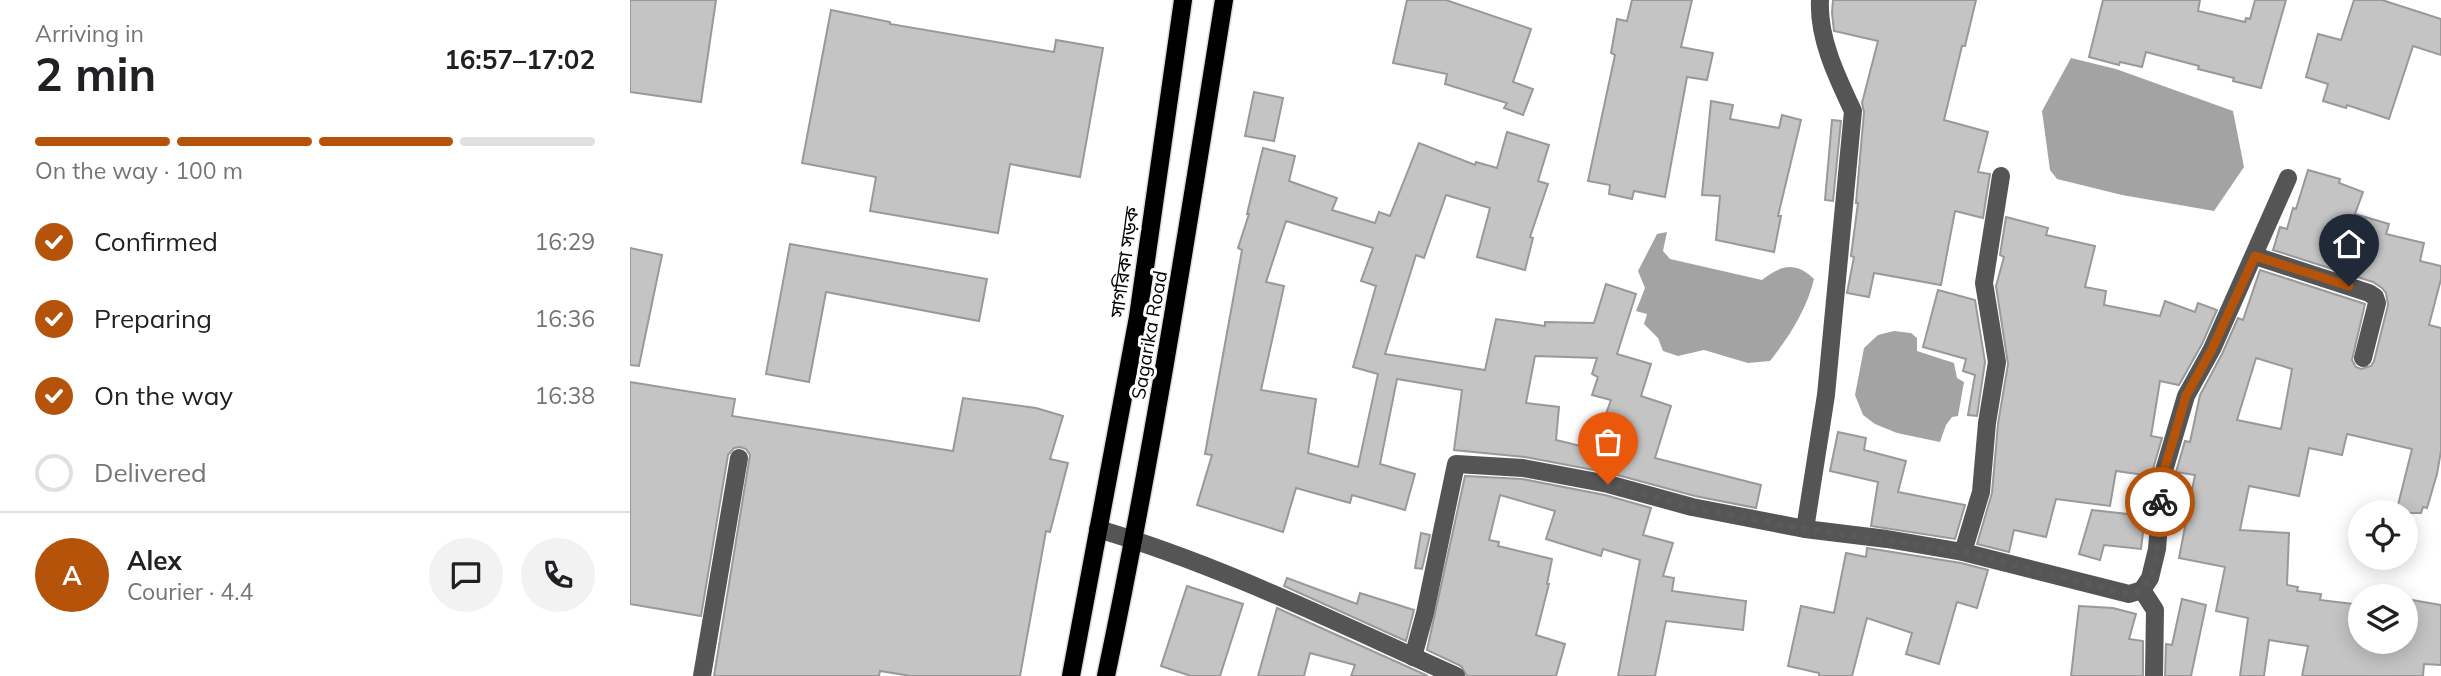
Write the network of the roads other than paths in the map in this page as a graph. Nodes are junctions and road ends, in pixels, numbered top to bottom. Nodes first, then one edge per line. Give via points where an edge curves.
1 (1184, 0) edge
2 (1224, 0) edge
3 (1820, 0) edge
4 (2001, 176) dead end
5 (2288, 178) dead end
6 (2255, 256) junction
7 (2362, 358) dead end
8 (739, 458) dead end
9 (1098, 529) junction
10 (1805, 529) junction
11 (1135, 540) junction
12 (1963, 552) junction
13 (2141, 590) junction
14 (1413, 657) junction
15 (702, 676) edge
16 (1072, 676) edge
17 (1106, 676) edge
18 (1456, 676) edge
19 (2154, 676) edge

1 - 9 main road, সাগরিকা সড়ক via 1138,317
2 - 11 main road, Sagarika Road
3 - 10 street via 1819,19 1853,111 1826,395
4 - 12 street via 1984,282 1997,362 1981,492
5 - 6 street
6 - 7 street via 2375,297
6 - 13 street via 2186,396 2163,474 2157,549 2150,578
8 - 15 street
9 - 11 street
9 - 16 main road
10 - 12 street
10 - 14 street via 1523,468 1456,464
11 - 14 street
11 - 17 main road, Sagarika Road
12 - 13 street via 2129,594
13 - 19 street via 2155,610
14 - 18 street

